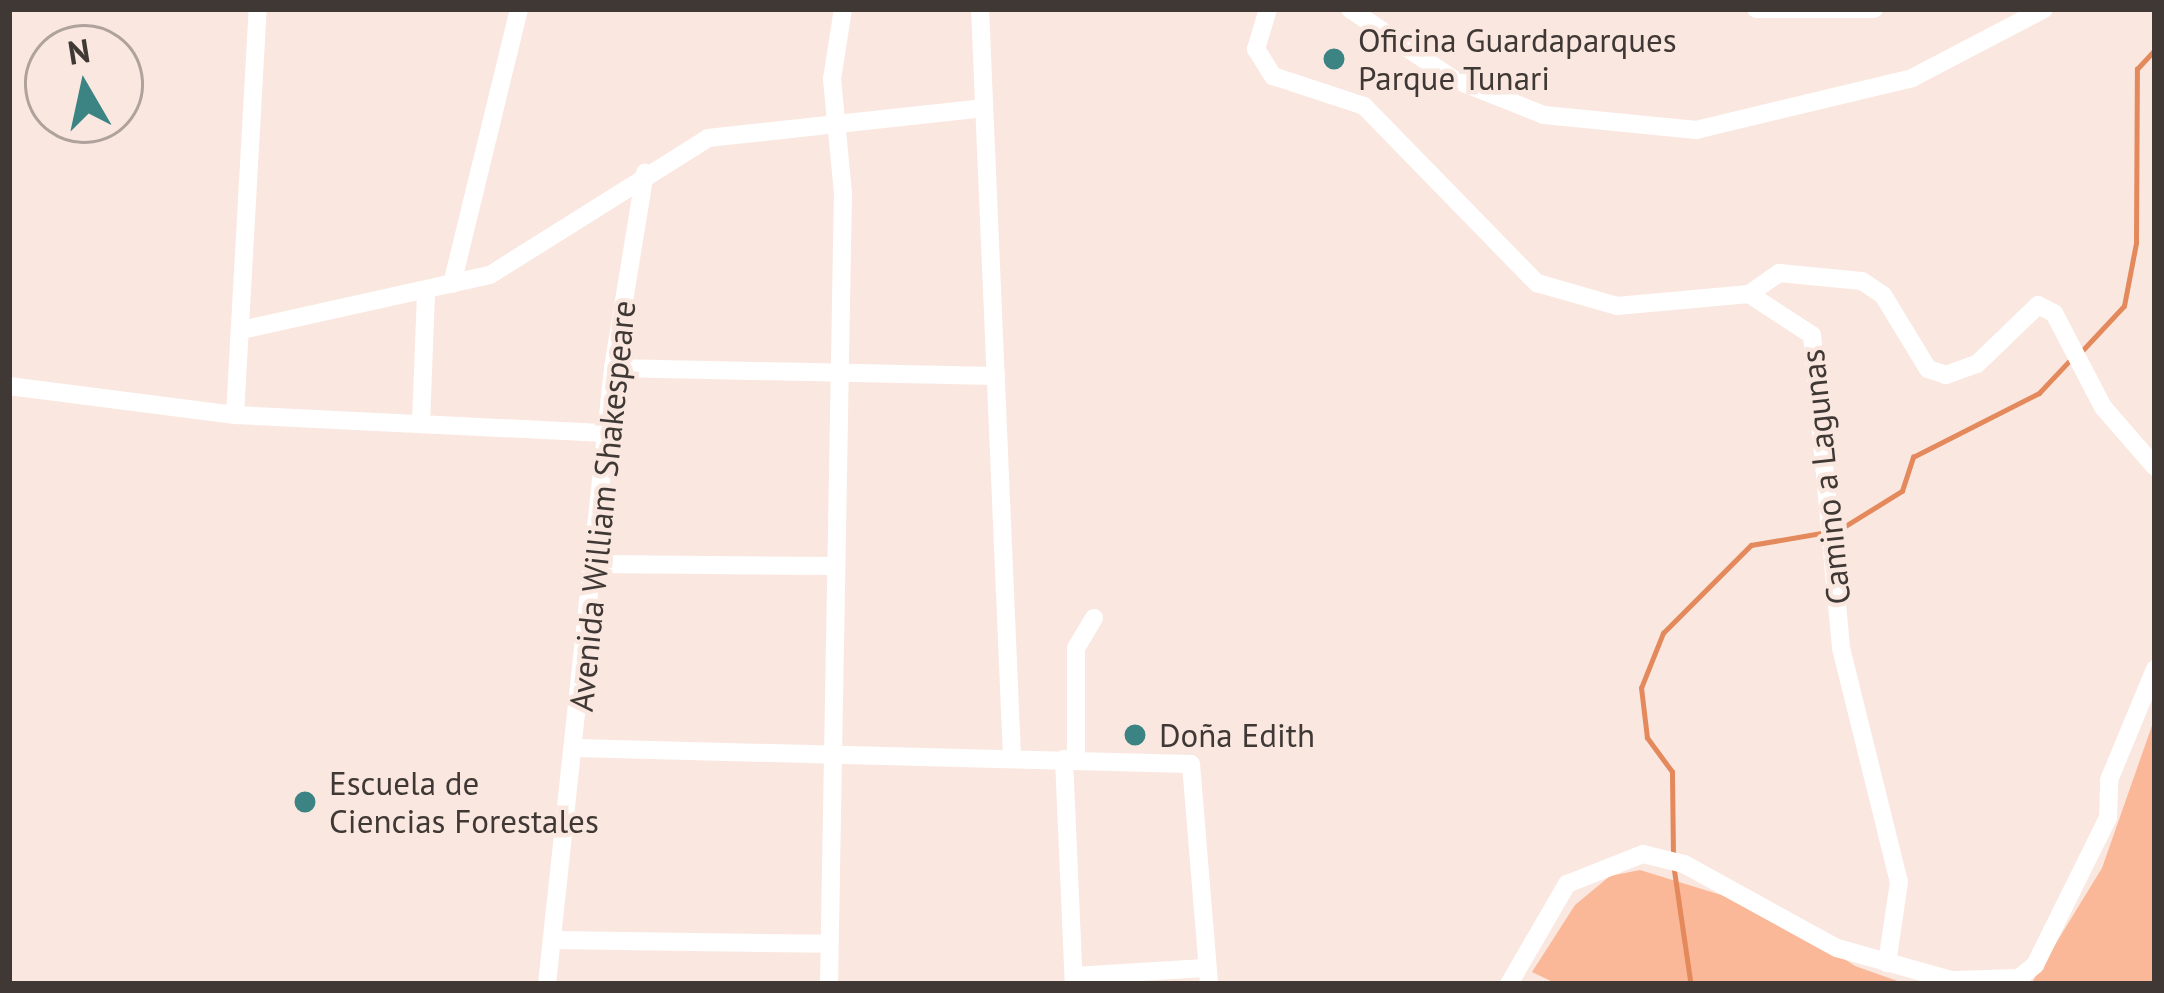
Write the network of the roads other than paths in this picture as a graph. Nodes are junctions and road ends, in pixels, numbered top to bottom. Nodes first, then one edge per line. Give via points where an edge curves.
1 (258, 9) edge
2 (519, 9) edge
3 (843, 9) edge
4 (980, 9) edge
5 (1268, 9) edge
6 (1350, 9) edge
7 (1756, 9) edge
8 (1874, 9) edge
9 (2044, 9) edge
10 (982, 108) junction
11 (835, 117) junction
12 (645, 172) junction
13 (452, 284) junction
14 (426, 290) junction
15 (1749, 294) junction
16 (246, 329) junction
17 (613, 368) junction
18 (838, 371) junction
19 (995, 376) junction
20 (9, 386) edge
21 (235, 415) junction
22 (421, 423) junction
23 (606, 434) junction
24 (2155, 467) edge
25 (594, 563) junction
26 (832, 566) junction
27 (1094, 618) dead end
28 (2155, 669) edge
29 (576, 748) junction
30 (831, 754) junction
31 (1012, 758) junction
32 (1070, 759) junction
33 (552, 940) junction
34 (829, 944) junction
35 (1887, 963) junction
36 (1207, 976) edge
37 (1938, 979) junction
38 (1074, 980) edge
39 (547, 984) edge
40 (829, 984) edge
41 (1509, 984) edge
42 (1965, 984) edge

1 - 16 street
2 - 13 street
3 - 11 street
4 - 10 street
5 - 15 street via 1256,50 1273,76 1364,106 1537,283 1617,307
6 - 9 street via 1453,79 1544,115 1696,130 1912,78
7 - 8 street
10 - 11 street
10 - 19 street
11 - 12 street via 708,138
11 - 18 street
12 - 13 street via 520,259
12 - 17 street, Avenida William Shakespeare
13 - 14 street
14 - 16 street
14 - 22 street
15 - 24 street via 1779,273 1862,281 1883,296 1928,370 1946,375 1977,364 2038,305 2054,313 2103,407
15 - 35 street, Camino a Lagunas via 1799,318 1821,368 1841,648 1899,882
16 - 21 street
17 - 18 street
17 - 23 street, Avenida William Shakespeare
18 - 19 street
18 - 26 street
19 - 31 street
20 - 21 street
21 - 22 street
22 - 23 street
23 - 25 street, Avenida William Shakespeare
25 - 26 street
25 - 29 street, Avenida William Shakespeare
26 - 30 street
27 - 32 street via 1076,648
28 - 37 street via 2108,780 2108,818 2035,965 1988,983
29 - 30 street
29 - 33 street, Avenida William Shakespeare
30 - 31 street
30 - 34 street
31 - 32 street
32 - 36 street via 1191,764
32 - 38 street
33 - 34 street
33 - 39 street, Avenida William Shakespeare
34 - 40 street
35 - 37 street
35 - 41 street via 1837,948 1661,856 1610,860 1567,884
36 - 38 street
37 - 42 street

